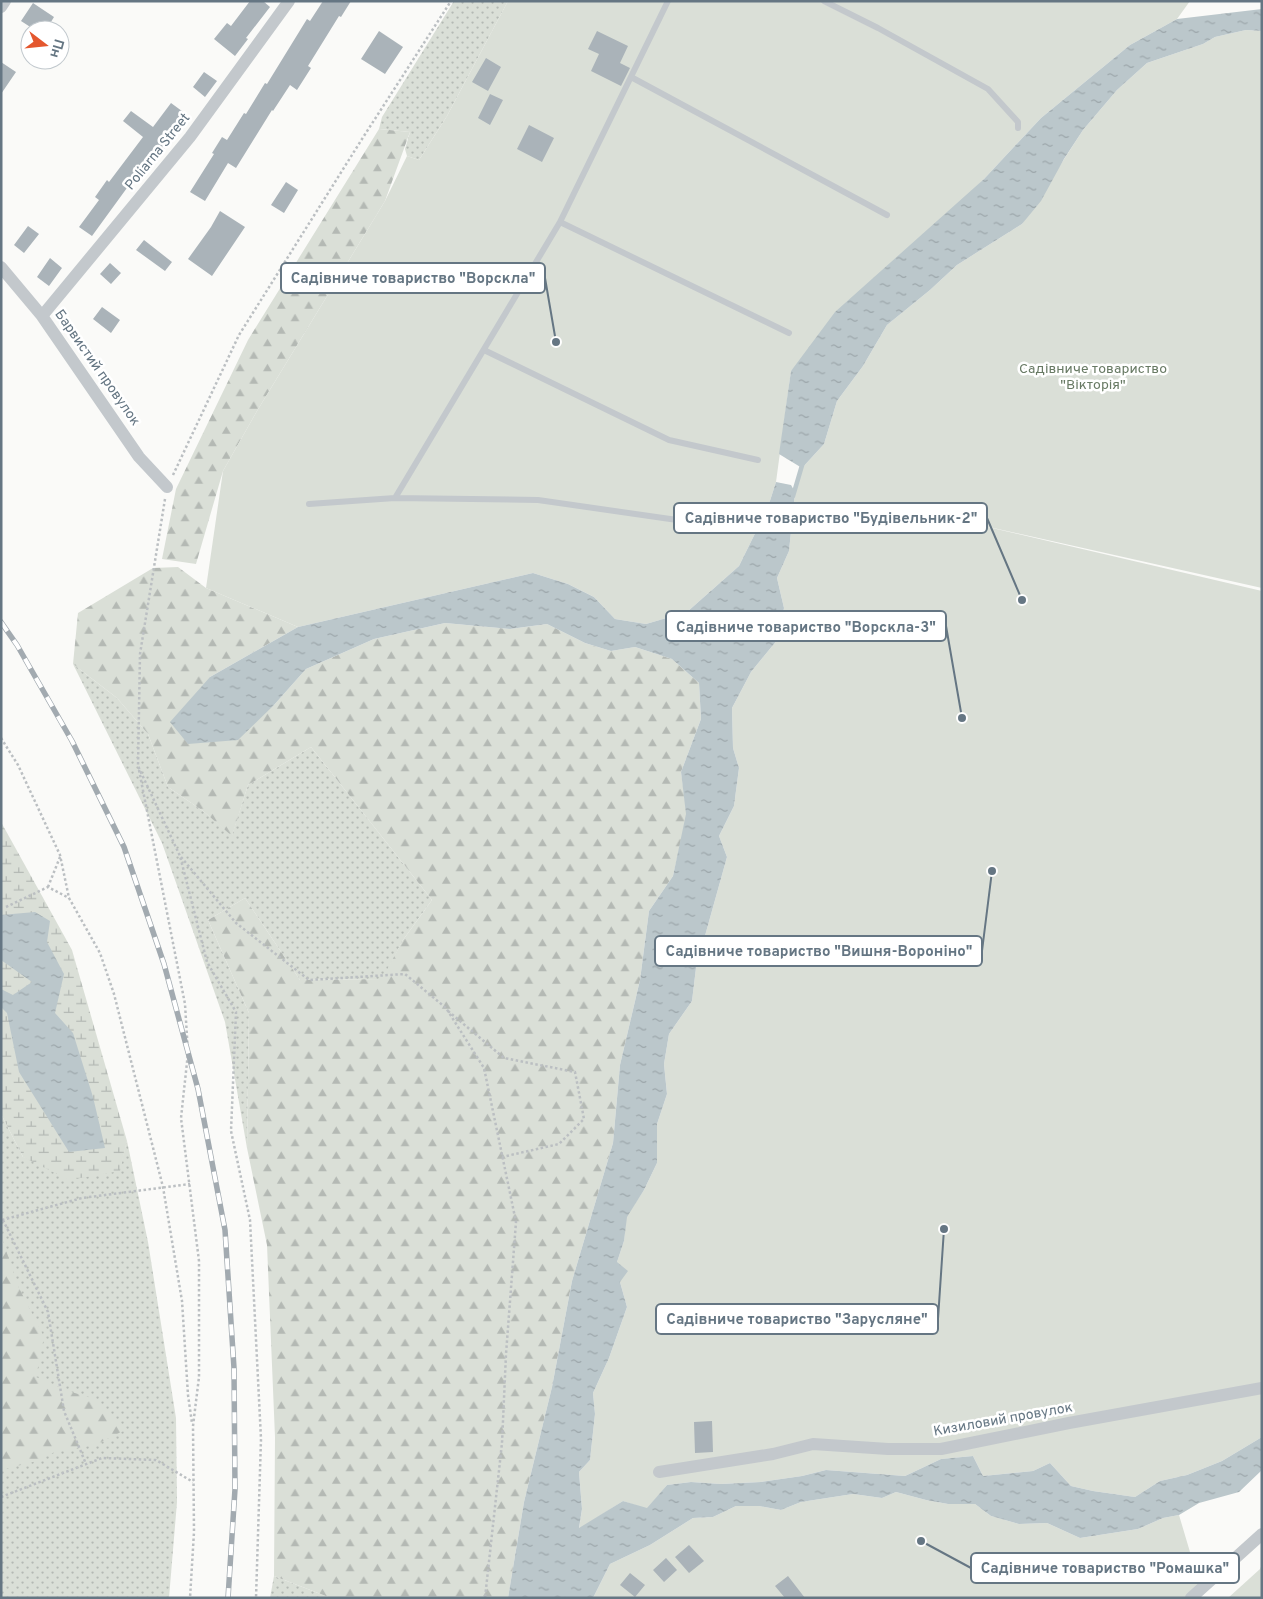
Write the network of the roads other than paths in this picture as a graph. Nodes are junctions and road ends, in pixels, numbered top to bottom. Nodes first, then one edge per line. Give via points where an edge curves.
1 (5, 1) edge
2 (289, 1) edge
3 (668, 1) edge
4 (824, 1) edge
5 (1, 7) edge
6 (632, 77) junction
7 (1018, 128) dead end
8 (887, 215) dead end
9 (560, 222) junction
10 (1, 266) edge
11 (42, 316) junction
12 (790, 333) dead end
13 (484, 350) junction
14 (758, 460) dead end
15 (167, 487) road end
16 (395, 498) junction
17 (309, 504) dead end
18 (705, 524) dead end
19 (1262, 1388) edge
20 (659, 1472) dead end
21 (1262, 1534) edge
22 (1191, 1598) edge

1 - 5 street
2 - 11 street, Poliarna Street via 190,137
3 - 6 lane
4 - 7 lane via 988,89 1018,122
6 - 8 lane
6 - 9 lane
9 - 12 lane
9 - 13 lane
10 - 11 street, Барвистий провулок
11 - 15 street, Барвистий провулок via 140,456
13 - 14 lane via 669,440
13 - 16 lane
16 - 17 lane
16 - 18 lane via 538,500
19 - 20 street, Кизиловий провулок via 941,1449 813,1444 772,1454
21 - 22 street

